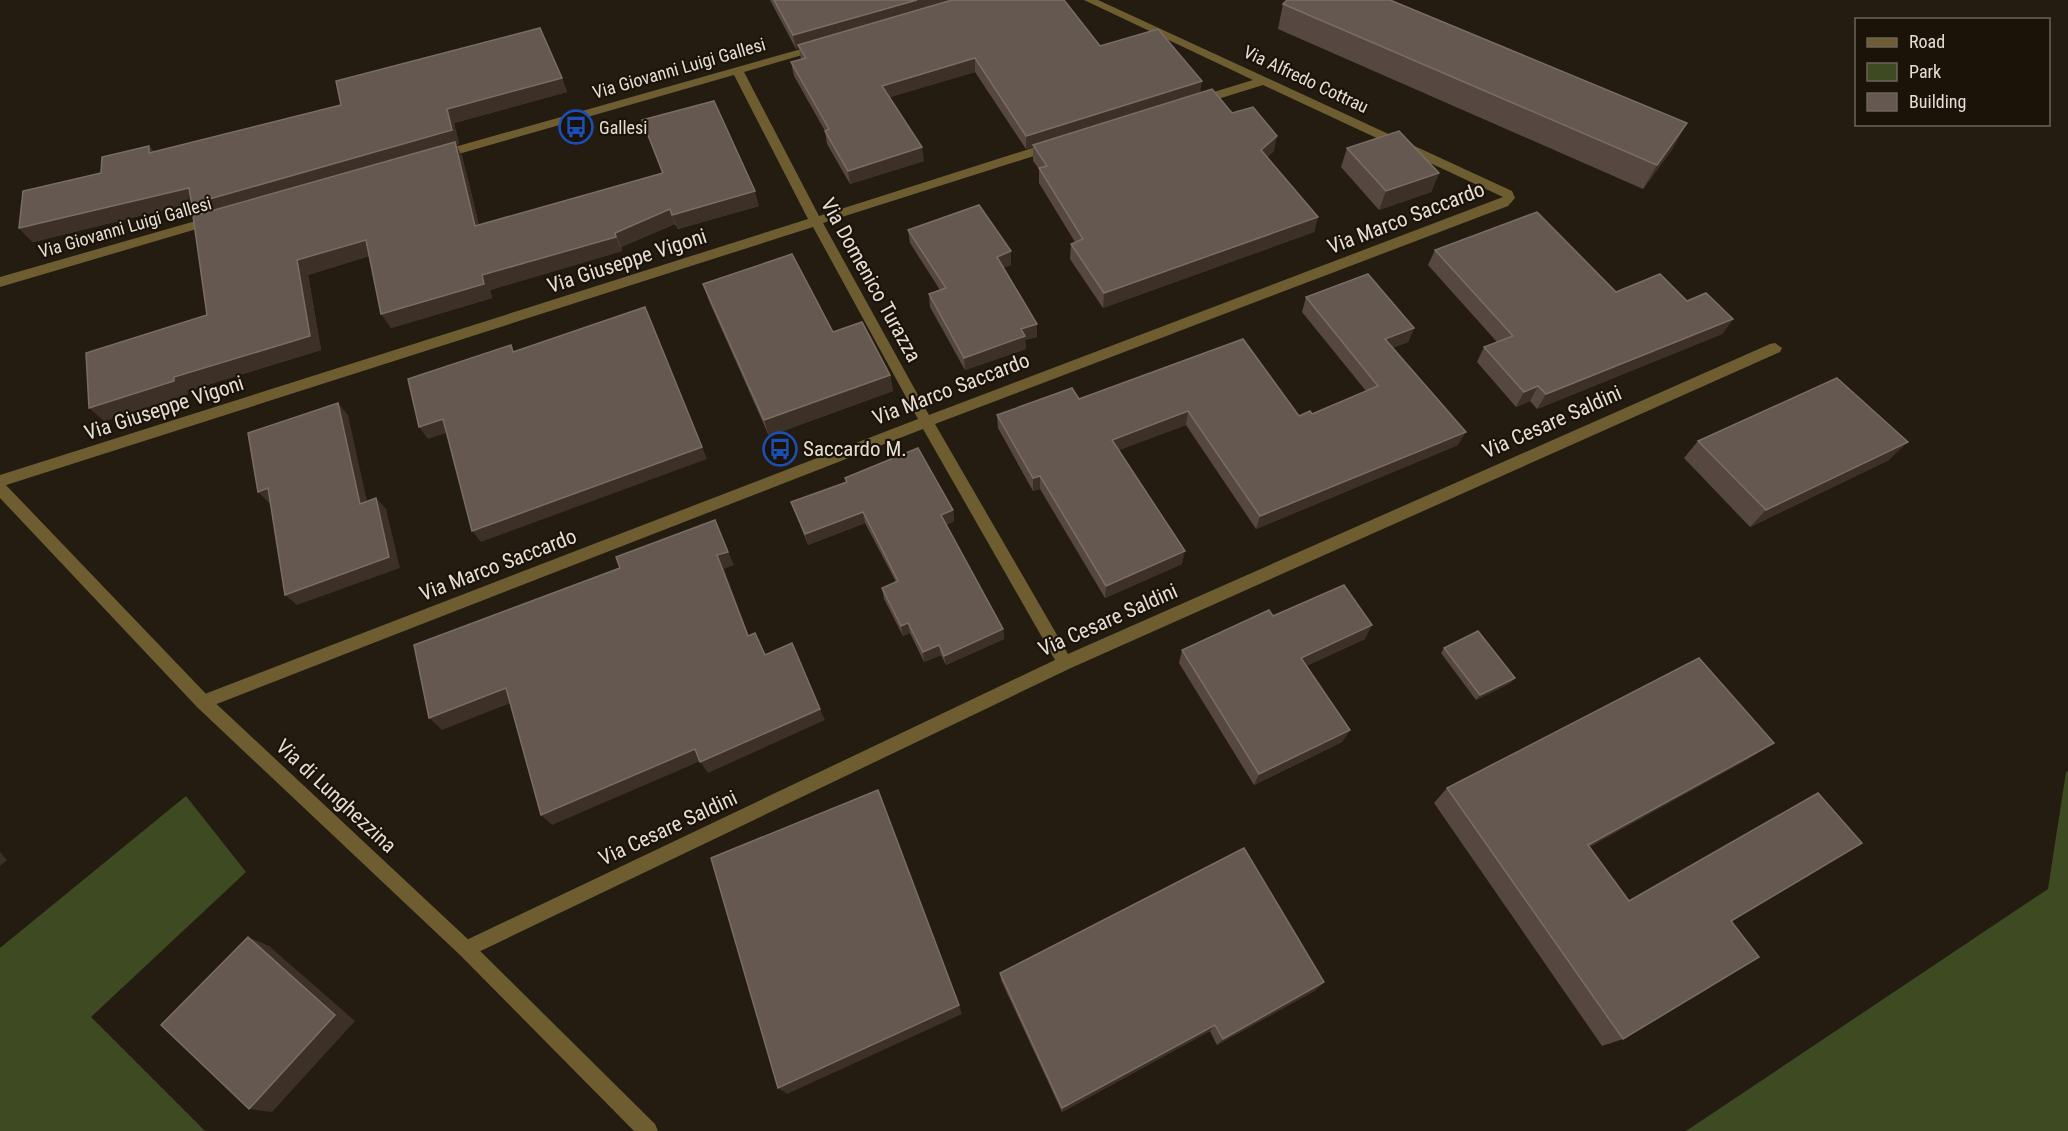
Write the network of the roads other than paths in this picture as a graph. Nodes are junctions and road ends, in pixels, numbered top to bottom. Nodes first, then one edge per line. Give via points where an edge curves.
1 (1089, 0) edge
2 (828, 45) edge
3 (737, 70) junction
4 (1266, 80) junction
5 (1189, 104) edge
6 (1068, 141) edge
7 (426, 159) edge
8 (1508, 194) joint
9 (230, 215) edge
10 (813, 222) junction
11 (0, 282) edge
12 (1775, 348) dead end
13 (925, 422) junction
14 (0, 481) edge
15 (0, 488) edge
16 (1065, 663) junction
17 (203, 702) junction
18 (466, 949) junction
19 (648, 1131) edge

1 - 4 street, Via Alfredo Cottrau
2 - 3 street, Via Giovanni Luigi Gallesi
3 - 7 street, Via Giovanni Luigi Gallesi
3 - 10 street, Via Domenico Turazza
4 - 5 street
4 - 8 street, Via Alfredo Cottrau
6 - 10 street, Via Giuseppe Vigoni
8 - 13 street, Via Marco Saccardo via 1504,203
9 - 11 street, Via Giovanni Luigi Gallesi
10 - 13 street, Via Domenico Turazza
10 - 14 street, Via Giuseppe Vigoni
12 - 16 street, Via Cesare Saldini
13 - 16 street, Via Domenico Turazza
13 - 17 street, Via Marco Saccardo
15 - 17 street, Via di Lunghezzina
16 - 18 street, Via Cesare Saldini
17 - 18 street, Via di Lunghezzina
18 - 19 street, Via di Lunghezzina

